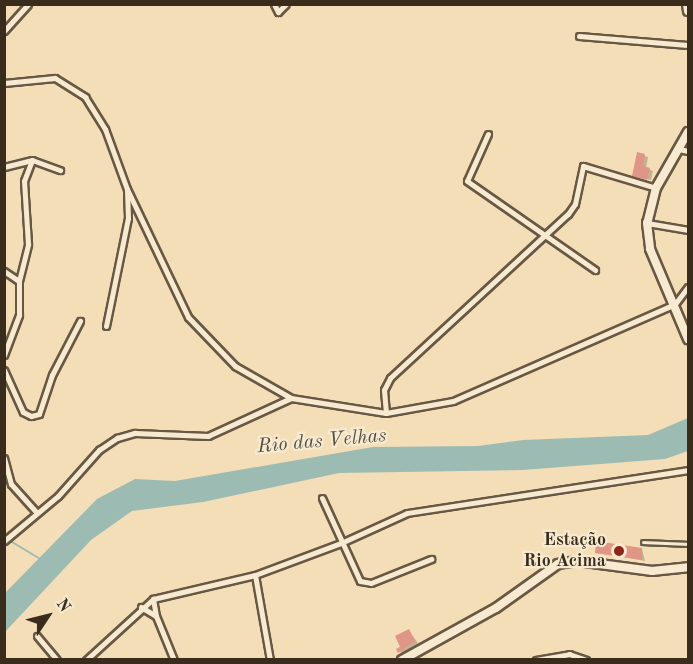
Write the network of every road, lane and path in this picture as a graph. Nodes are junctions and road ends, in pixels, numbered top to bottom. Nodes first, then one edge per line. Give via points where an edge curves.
1 (28, 4) edge
2 (274, 4) edge
3 (286, 4) edge
4 (687, 4) edge
5 (688, 11) edge
6 (4, 31) edge
7 (579, 36) dead end
8 (688, 45) edge
9 (4, 83) edge
10 (688, 132) edge
11 (488, 134) dead end
12 (679, 149) junction
13 (688, 151) edge
14 (32, 160) junction
15 (4, 167) edge
16 (60, 170) dead end
17 (656, 188) junction
18 (127, 189) junction
19 (647, 223) junction
20 (688, 230) edge
21 (544, 235) junction
22 (595, 270) dead end
23 (4, 271) edge
24 (19, 281) junction
25 (688, 290) edge
26 (675, 304) junction
27 (80, 321) dead end
28 (106, 326) dead end
29 (688, 339) edge
30 (4, 355) edge
31 (4, 369) edge
32 (291, 398) junction
33 (386, 413) junction
34 (4, 458) edge
35 (688, 470) edge
36 (322, 498) dead end
37 (38, 513) junction
38 (4, 541) edge
39 (643, 542) dead end
40 (341, 543) junction
41 (688, 544) edge
42 (431, 559) dead end
43 (688, 567) edge
44 (255, 574) junction
45 (153, 599) junction
46 (141, 607) junction
47 (156, 616) junction
48 (37, 636) dead end
49 (57, 660) edge
50 (86, 660) edge
51 (174, 660) edge
52 (270, 660) edge
53 (402, 660) edge
54 (536, 660) edge
55 (586, 660) edge

1 - 6 street
2 - 3 street via 278,12
4 - 5 main road
7 - 8 street
9 - 18 street via 55,78 74,87 95,111
10 - 12 main road
11 - 21 street via 467,180
12 - 13 street
12 - 17 main road
14 - 15 street
14 - 16 street
14 - 24 street via 24,181 28,244
17 - 19 main road
17 - 21 street via 584,166 574,207
18 - 28 street via 127,225
18 - 32 street via 188,317 235,366
19 - 20 street
19 - 26 main road via 650,249
21 - 22 street
21 - 33 street via 390,378 384,390
23 - 24 street
24 - 30 street via 18,315
25 - 26 street
26 - 29 main road
26 - 33 street via 468,396
27 - 31 street via 52,375 39,414 23,412
32 - 33 street
32 - 37 street via 208,436 135,433 117,438 99,450
34 - 37 street via 11,484
35 - 40 street via 429,507
36 - 40 street
37 - 38 street
39 - 41 lane
40 - 42 street via 354,574 363,583
40 - 44 street
43 - 53 main road via 652,571 588,562 558,564 479,618
44 - 45 street
44 - 52 street
45 - 46 street
45 - 47 street
46 - 47 street
46 - 50 street
47 - 51 street
48 - 49 street
54 - 55 street via 569,654

